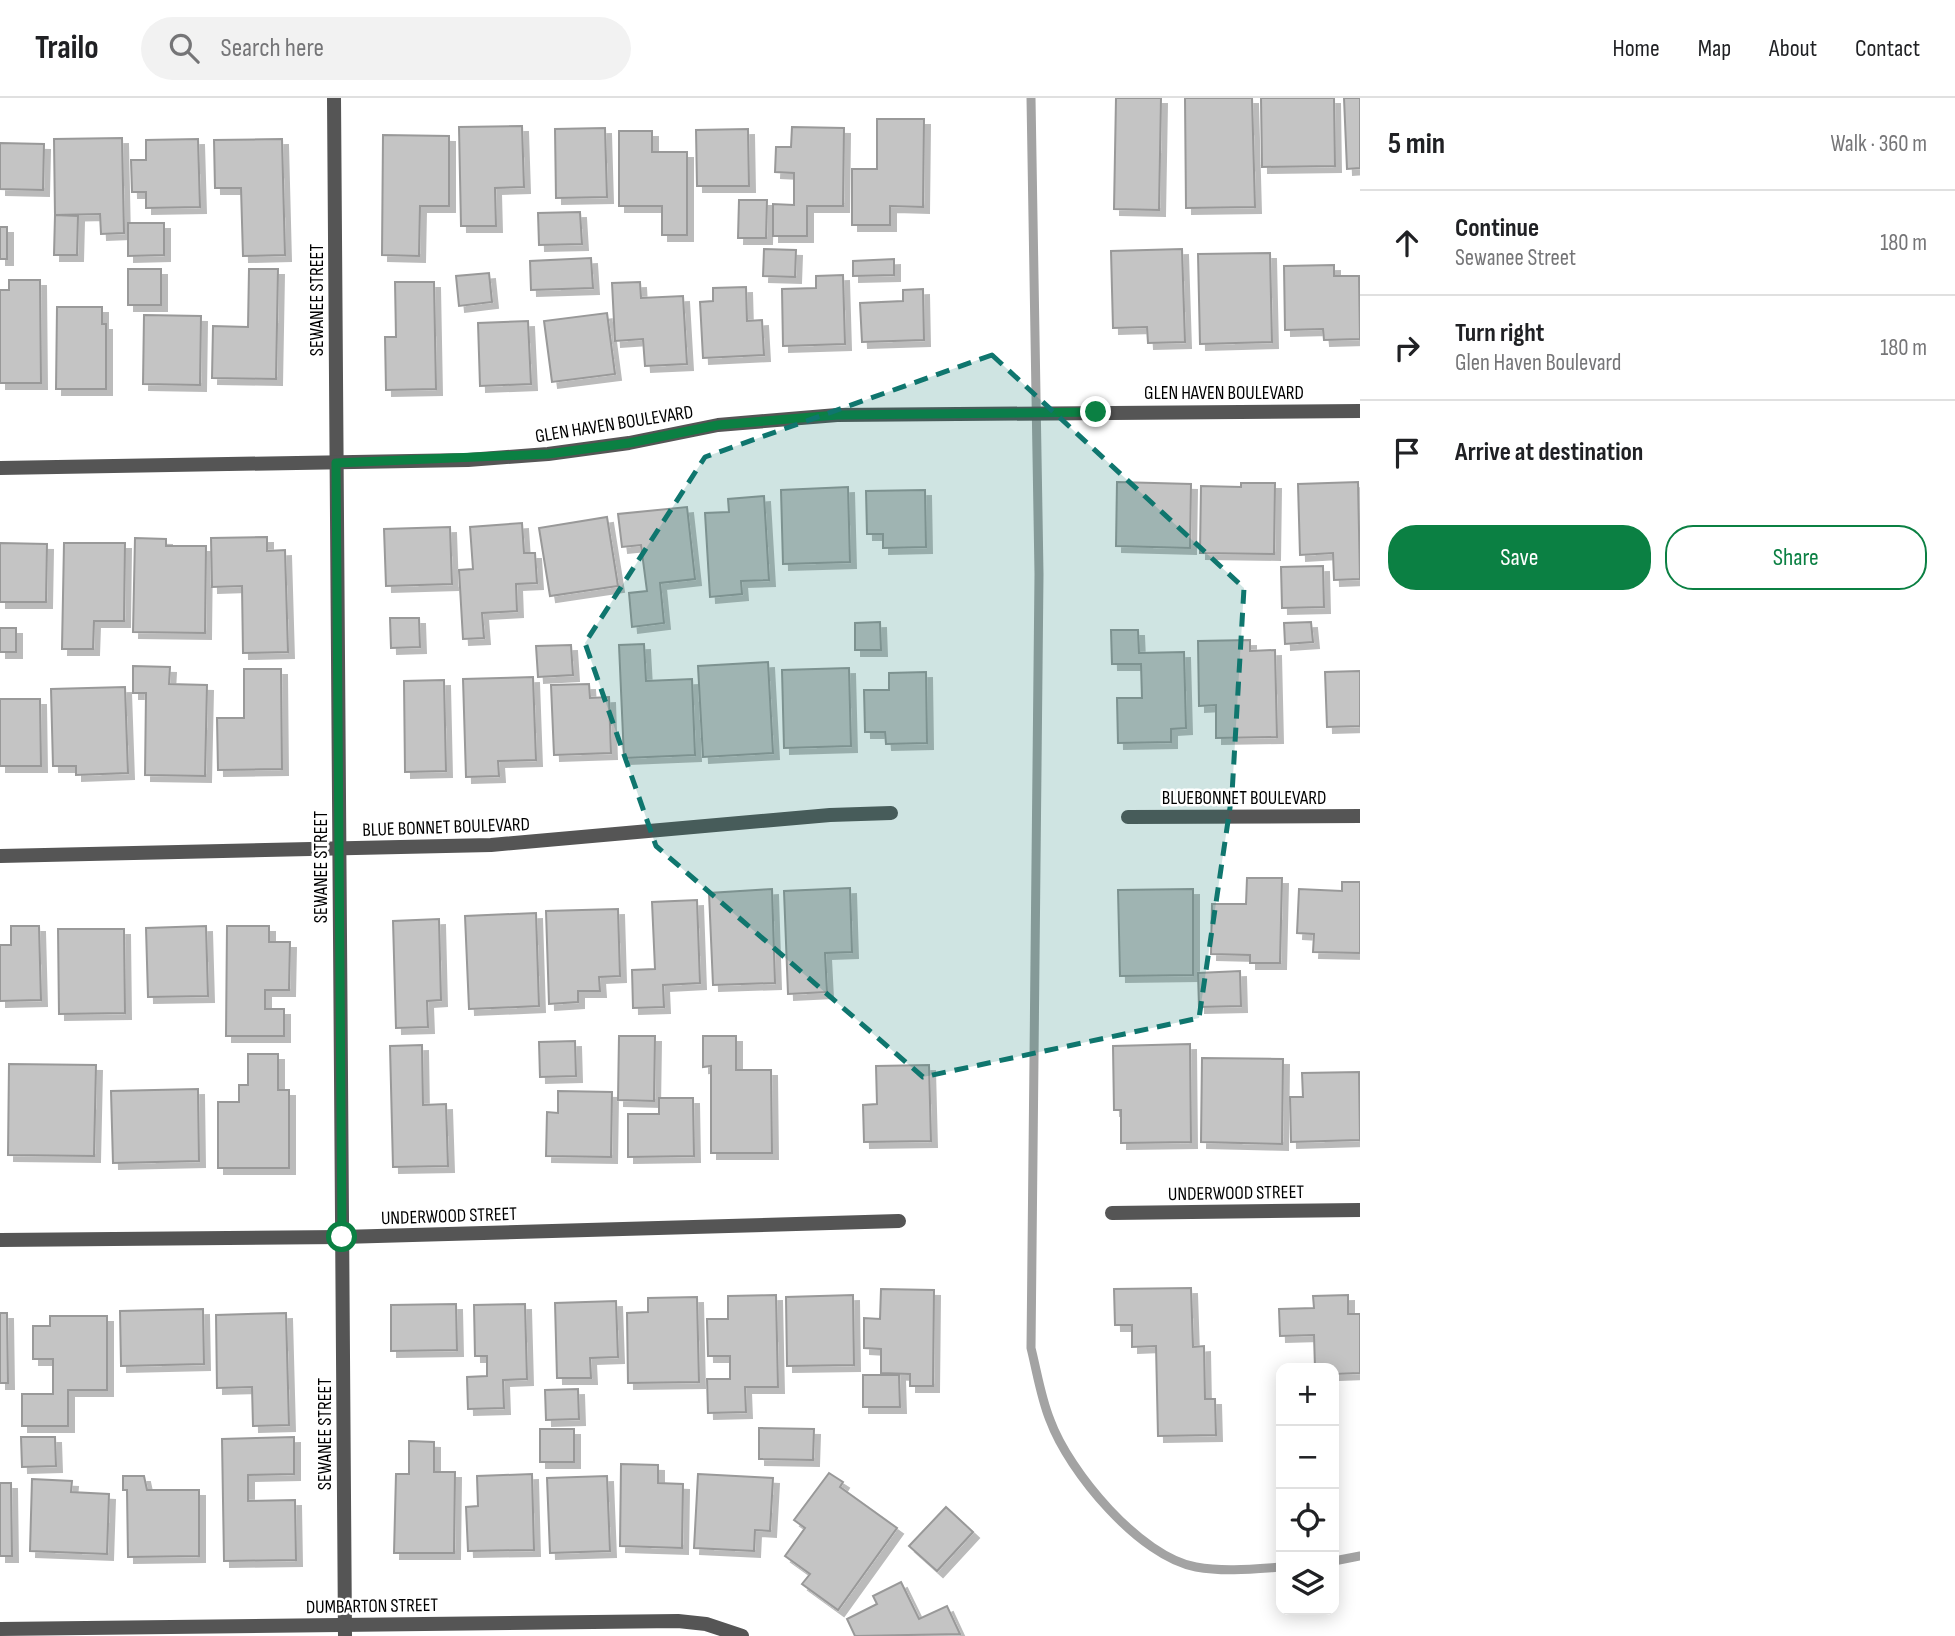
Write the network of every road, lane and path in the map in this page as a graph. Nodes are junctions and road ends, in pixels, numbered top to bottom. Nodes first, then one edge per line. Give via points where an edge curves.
1 (334, 98) edge
2 (1360, 411) edge
3 (336, 463) junction
4 (0, 468) edge
5 (891, 813) dead end
6 (1360, 816) edge
7 (1128, 817) dead end
8 (339, 848) junction
9 (0, 856) edge
10 (1360, 1210) edge
11 (1112, 1213) dead end
12 (899, 1221) dead end
13 (342, 1237) junction
14 (0, 1240) edge
15 (0, 1629) edge
16 (345, 1631) edge
17 (742, 1636) edge

1 - 3 street, SEWANEE STREET
2 - 3 street, GLEN HAVEN BOULEVARD via 837,415 718,425 548,454
3 - 4 street, GLEN HAVEN BOULEVARD
3 - 8 street, SEWANEE STREET
5 - 8 street, BLUE BONNET BOULEVARD via 539,842
6 - 7 street, BLUEBONNET BOULEVARD
8 - 9 street, BLUE BONNET BOULEVARD
8 - 13 street, SEWANEE STREET
10 - 11 street, UNDERWOOD STREET
12 - 13 street, UNDERWOOD STREET
13 - 14 street, UNDERWOOD STREET
13 - 16 street, SEWANEE STREET
15 - 16 street, DUMBARTON STREET
16 - 17 street, DUMBARTON STREET via 678,1621

